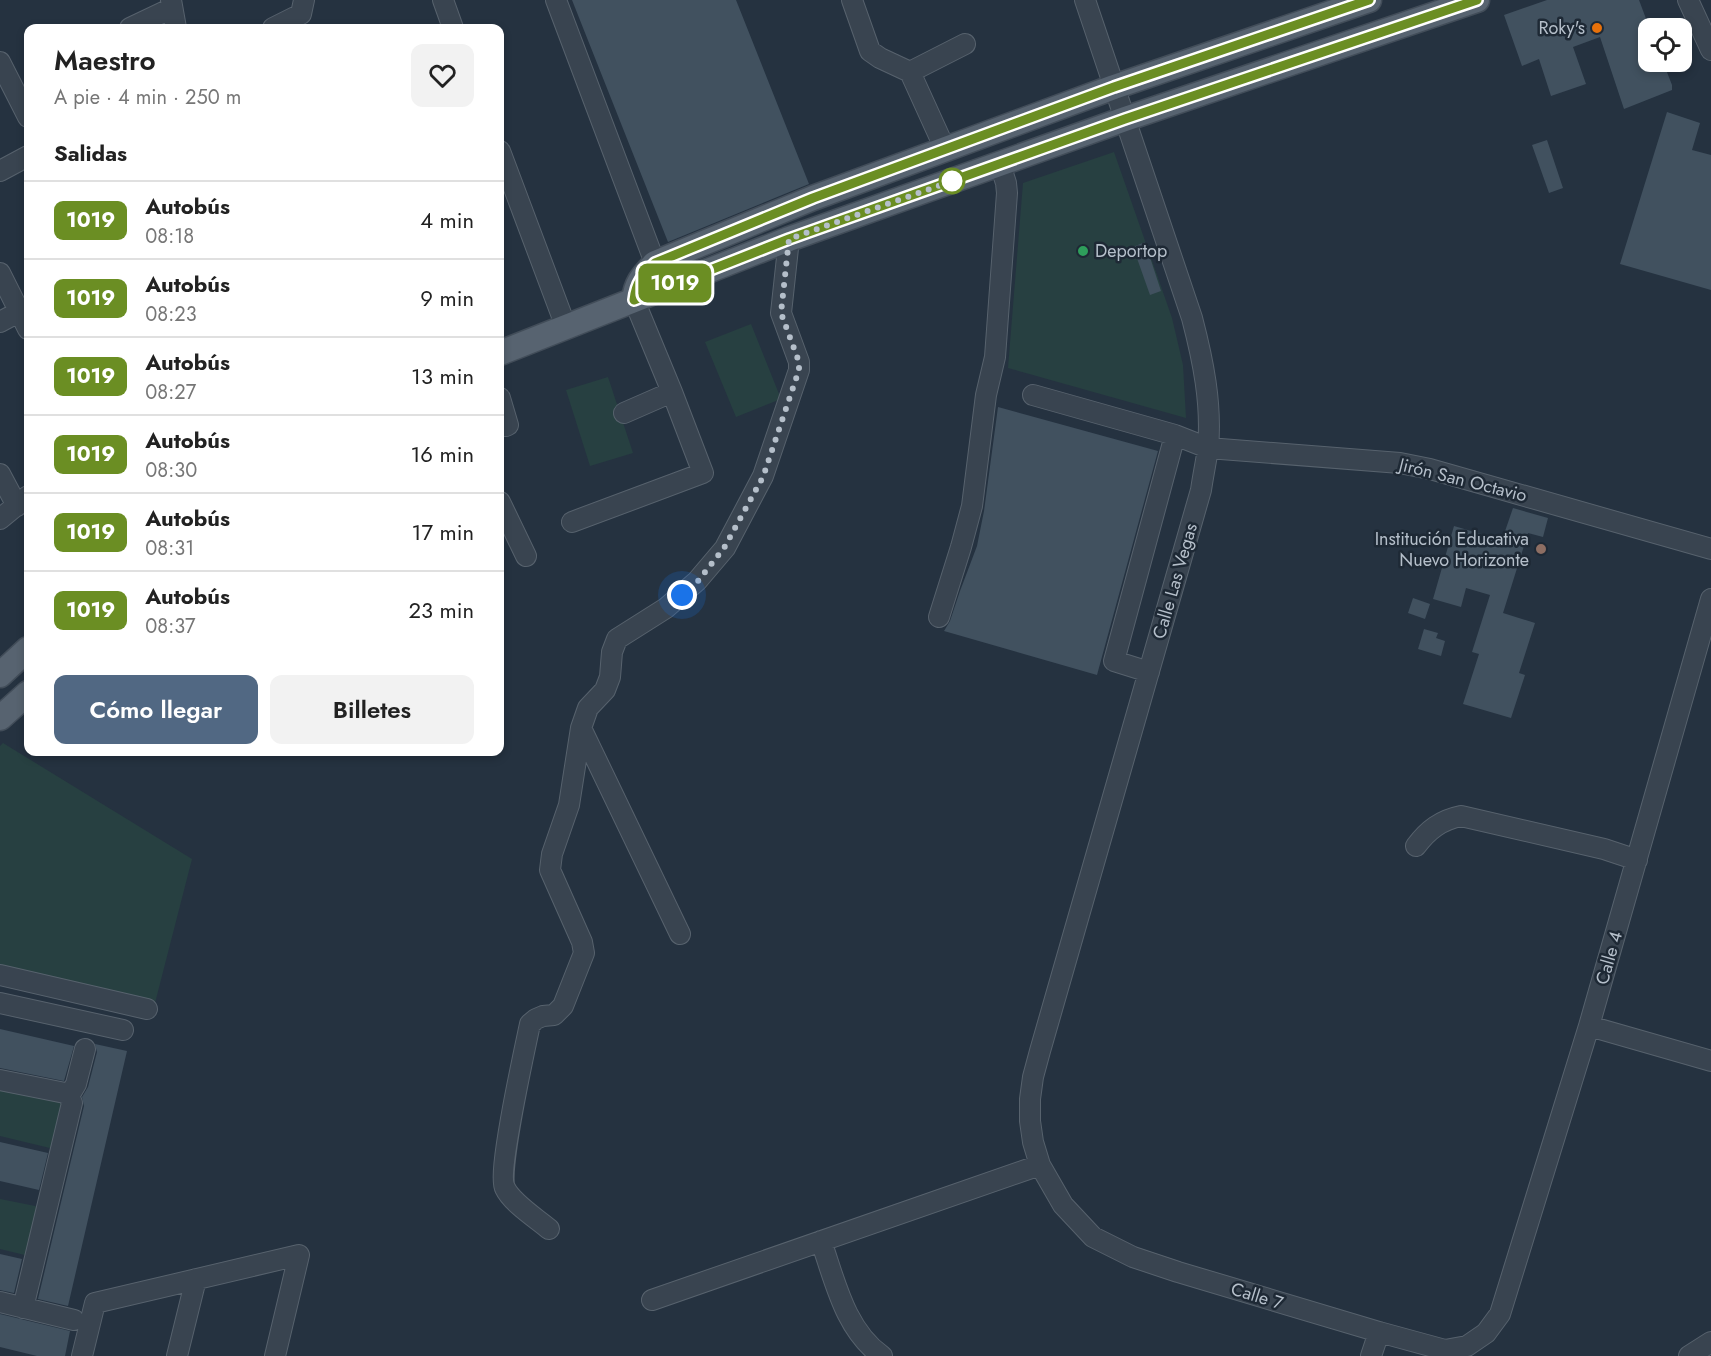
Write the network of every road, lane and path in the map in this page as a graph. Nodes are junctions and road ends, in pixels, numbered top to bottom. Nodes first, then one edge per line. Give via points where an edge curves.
1 (443, 0) edge
2 (556, 0) edge
3 (852, 0) edge
4 (1085, 0) edge
5 (1369, 0) edge
6 (1477, 0) edge
7 (1688, 0) edge
8 (172, 4) edge
9 (301, 11) edge
10 (137, 24) edge
11 (175, 24) edge
12 (280, 24) edge
13 (452, 24) edge
14 (965, 44) dead end
15 (1711, 50) edge
16 (0, 62) edge
17 (910, 72) junction
18 (21, 85) edge
19 (1114, 87) junction
20 (1125, 119) junction
21 (945, 150) junction
22 (24, 158) edge
23 (504, 162) edge
24 (1000, 164) junction
25 (0, 171) edge
26 (789, 239) junction
27 (655, 263) junction
28 (0, 273) edge
29 (634, 300) junction
30 (24, 309) edge
31 (0, 322) edge
32 (566, 327) junction
33 (504, 352) edge
34 (672, 392) junction
35 (1033, 395) dead end
36 (624, 413) dead end
37 (504, 414) edge
38 (506, 426) dead end
39 (1175, 435) junction
40 (1208, 448) junction
41 (0, 474) edge
42 (23, 501) edge
43 (504, 510) edge
44 (0, 519) edge
45 (572, 522) dead end
46 (1711, 549) edge
47 (526, 556) dead end
48 (1711, 599) edge
49 (939, 617) dead end
50 (24, 653) edge
51 (1149, 672) junction
52 (0, 675) edge
53 (24, 697) edge
54 (0, 718) edge
55 (581, 728) junction
56 (1416, 846) dead end
57 (1637, 860) junction
58 (680, 934) dead end
59 (0, 975) edge
60 (0, 1003) edge
61 (147, 1009) dead end
62 (1589, 1026) junction
63 (123, 1030) dead end
64 (85, 1049) dead end
65 (1711, 1061) edge
66 (0, 1080) edge
67 (69, 1096) junction
68 (1040, 1165) junction
69 (549, 1229) dead end
70 (821, 1241) junction
71 (196, 1279) junction
72 (652, 1300) dead end
73 (0, 1302) edge
74 (23, 1308) junction
75 (1500, 1314) joint
76 (74, 1320) dead end
77 (1378, 1332) junction
78 (1711, 1342) edge
79 (82, 1356) edge
80 (177, 1356) edge
81 (275, 1356) edge
82 (882, 1356) edge
83 (1371, 1356) edge
84 (1689, 1356) edge

1 - 13 street
2 - 27 street
3 - 17 street via 870,51
4 - 19 street, Calle Las Vegas
5 - 19 main road
6 - 20 main road
7 - 15 street
8 - 10 street
8 - 11 street
9 - 12 street
14 - 17 street
16 - 18 street
17 - 21 street
19 - 20 street, Calle Las Vegas
19 - 21 main road
20 - 24 main road
20 - 40 street, Calle Las Vegas via 1198,343 1208,398
21 - 27 main road via 813,198
22 - 25 street
23 - 32 street
24 - 26 main road
24 - 49 street via 1006,193 995,357 986,395 972,506
26 - 29 main road
26 - 55 street via 781,313 799,370 763,477 724,548 698,581 666,608 617,639 605,690 588,708
27 - 29 main road via 635,288
28 - 30 street
29 - 32 main road
29 - 34 street
30 - 31 street
32 - 33 main road
34 - 36 street
34 - 45 street via 703,473
35 - 39 street, Jirón San Octavio
37 - 38 street
39 - 40 street, Jirón San Octavio
39 - 51 street via 1114,661
40 - 46 street, Jirón San Octavio via 1400,463 1430,469
40 - 51 street, Calle Las Vegas via 1201,489
41 - 42 street
42 - 44 street
43 - 47 street
48 - 57 street, Calle 4
50 - 52 main road
51 - 68 street, Calle Las Vegas via 1033,1077 1030,1121
53 - 54 main road
55 - 58 street
55 - 69 street via 569,805 550,870 584,953 563,1006 554,1015 530,1024 502,1183 509,1196
56 - 57 street via 1434,826 1461,816
57 - 62 street, Calle 4
59 - 61 street
60 - 63 street
62 - 65 street
62 - 75 street, Calle 4
64 - 67 street
66 - 67 street
67 - 74 street via 72,1103
68 - 70 street
68 - 77 street, Calle 7 via 1063,1205 1093,1237 1133,1257
70 - 72 street
70 - 82 street via 849,1317 859,1334
71 - 79 street via 95,1303
71 - 80 street
71 - 81 street via 299,1255
73 - 74 street
74 - 76 street
75 - 77 street, Calle 7 via 1486,1334 1467,1346 1445,1350
77 - 83 street
78 - 84 street

